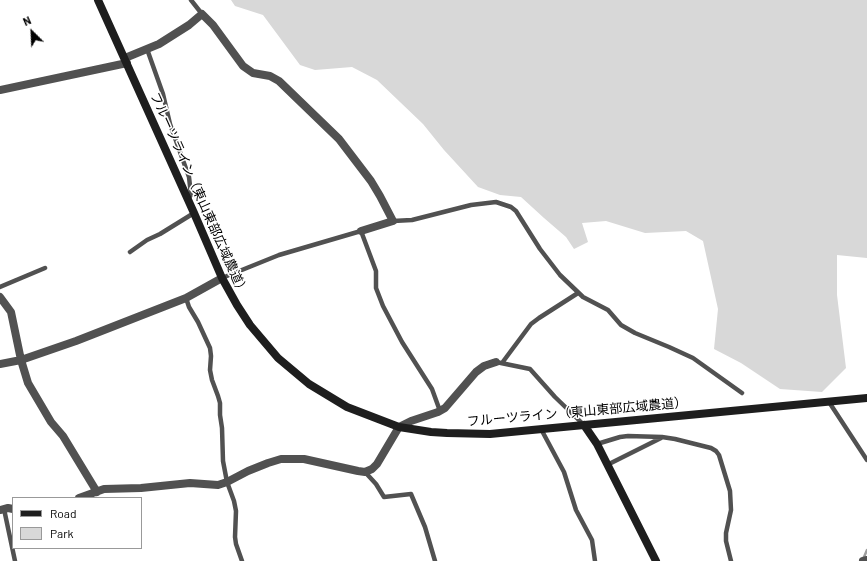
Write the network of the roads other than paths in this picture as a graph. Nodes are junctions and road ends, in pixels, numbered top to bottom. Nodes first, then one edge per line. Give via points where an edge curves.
1 (98, 0) edge
2 (191, 0) edge
3 (202, 14) junction
4 (147, 49) junction
5 (126, 61) junction
6 (0, 90) edge
7 (188, 199) junction
8 (194, 213) junction
9 (393, 221) junction
10 (361, 230) junction
11 (130, 252) dead end
12 (45, 268) dead end
13 (222, 278) junction
14 (0, 287) edge
15 (578, 293) junction
16 (0, 297) edge
17 (186, 298) junction
18 (21, 360) junction
19 (499, 363) junction
20 (0, 364) edge
21 (742, 393) dead end
22 (867, 398) edge
23 (829, 402) junction
24 (440, 411) junction
25 (584, 425) junction
26 (399, 427) junction
27 (541, 429) junction
28 (662, 437) junction
29 (597, 444) junction
30 (867, 460) edge
31 (607, 465) junction
32 (365, 472) junction
33 (227, 482) junction
34 (97, 492) junction
35 (82, 497) edge
36 (6, 509) edge
37 (12, 544) edge
38 (13, 549) edge
39 (867, 560) edge
40 (15, 561) edge
41 (242, 561) edge
42 (435, 561) edge
43 (594, 561) edge
44 (656, 561) edge
45 (731, 561) edge
46 (863, 561) edge

1 - 5 street, フルーツライン（東山東部広域農道）
2 - 3 lane
3 - 4 street via 189,25
3 - 9 street via 214,24 243,66 254,73 270,76 279,81 339,139 371,181
4 - 5 street
4 - 7 lane via 189,177 191,195
5 - 6 street
5 - 7 street, フルーツライン（東山東部広域農道）
7 - 8 street, フルーツライン（東山東部広域農道）
8 - 11 lane
8 - 13 street, フルーツライン（東山東部広域農道）
9 - 10 street
9 - 15 lane via 412,220 471,205 496,202 511,207 560,275
10 - 13 lane via 279,255
10 - 24 lane via 376,271 376,288 383,306 432,389
12 - 14 lane
13 - 17 street
13 - 26 street, フルーツライン（東山東部広域農道） via 250,325 292,370 309,384 347,407
15 - 19 lane via 531,324
15 - 21 lane via 608,310 621,325 693,358
16 - 18 street via 11,312
17 - 18 street
17 - 33 lane via 210,348 210,370 220,403 223,461
18 - 20 street
18 - 34 street via 28,384
19 - 24 street via 484,366 476,372
19 - 25 lane via 530,369
22 - 23 street, フルーツライン（東山東部広域農道）
23 - 25 street, フルーツライン（東山東部広域農道）
23 - 30 lane
24 - 26 street
25 - 27 street, フルーツライン（東山東部広域農道）
25 - 29 street
26 - 27 street, フルーツライン（東山東部広域農道） via 469,434
26 - 32 street via 377,464
27 - 43 lane via 564,472 576,510 592,540
28 - 29 lane via 628,436
28 - 31 lane
28 - 45 lane via 711,448 719,455 730,491 731,510 726,541
29 - 31 street
31 - 44 street
32 - 33 street via 304,459 281,460 248,471
32 - 42 lane via 384,497 411,494 425,527
33 - 34 street via 218,485 190,483 104,489
33 - 41 lane via 236,511 235,537
34 - 35 street
36 - 37 lane
38 - 40 lane
39 - 46 street

